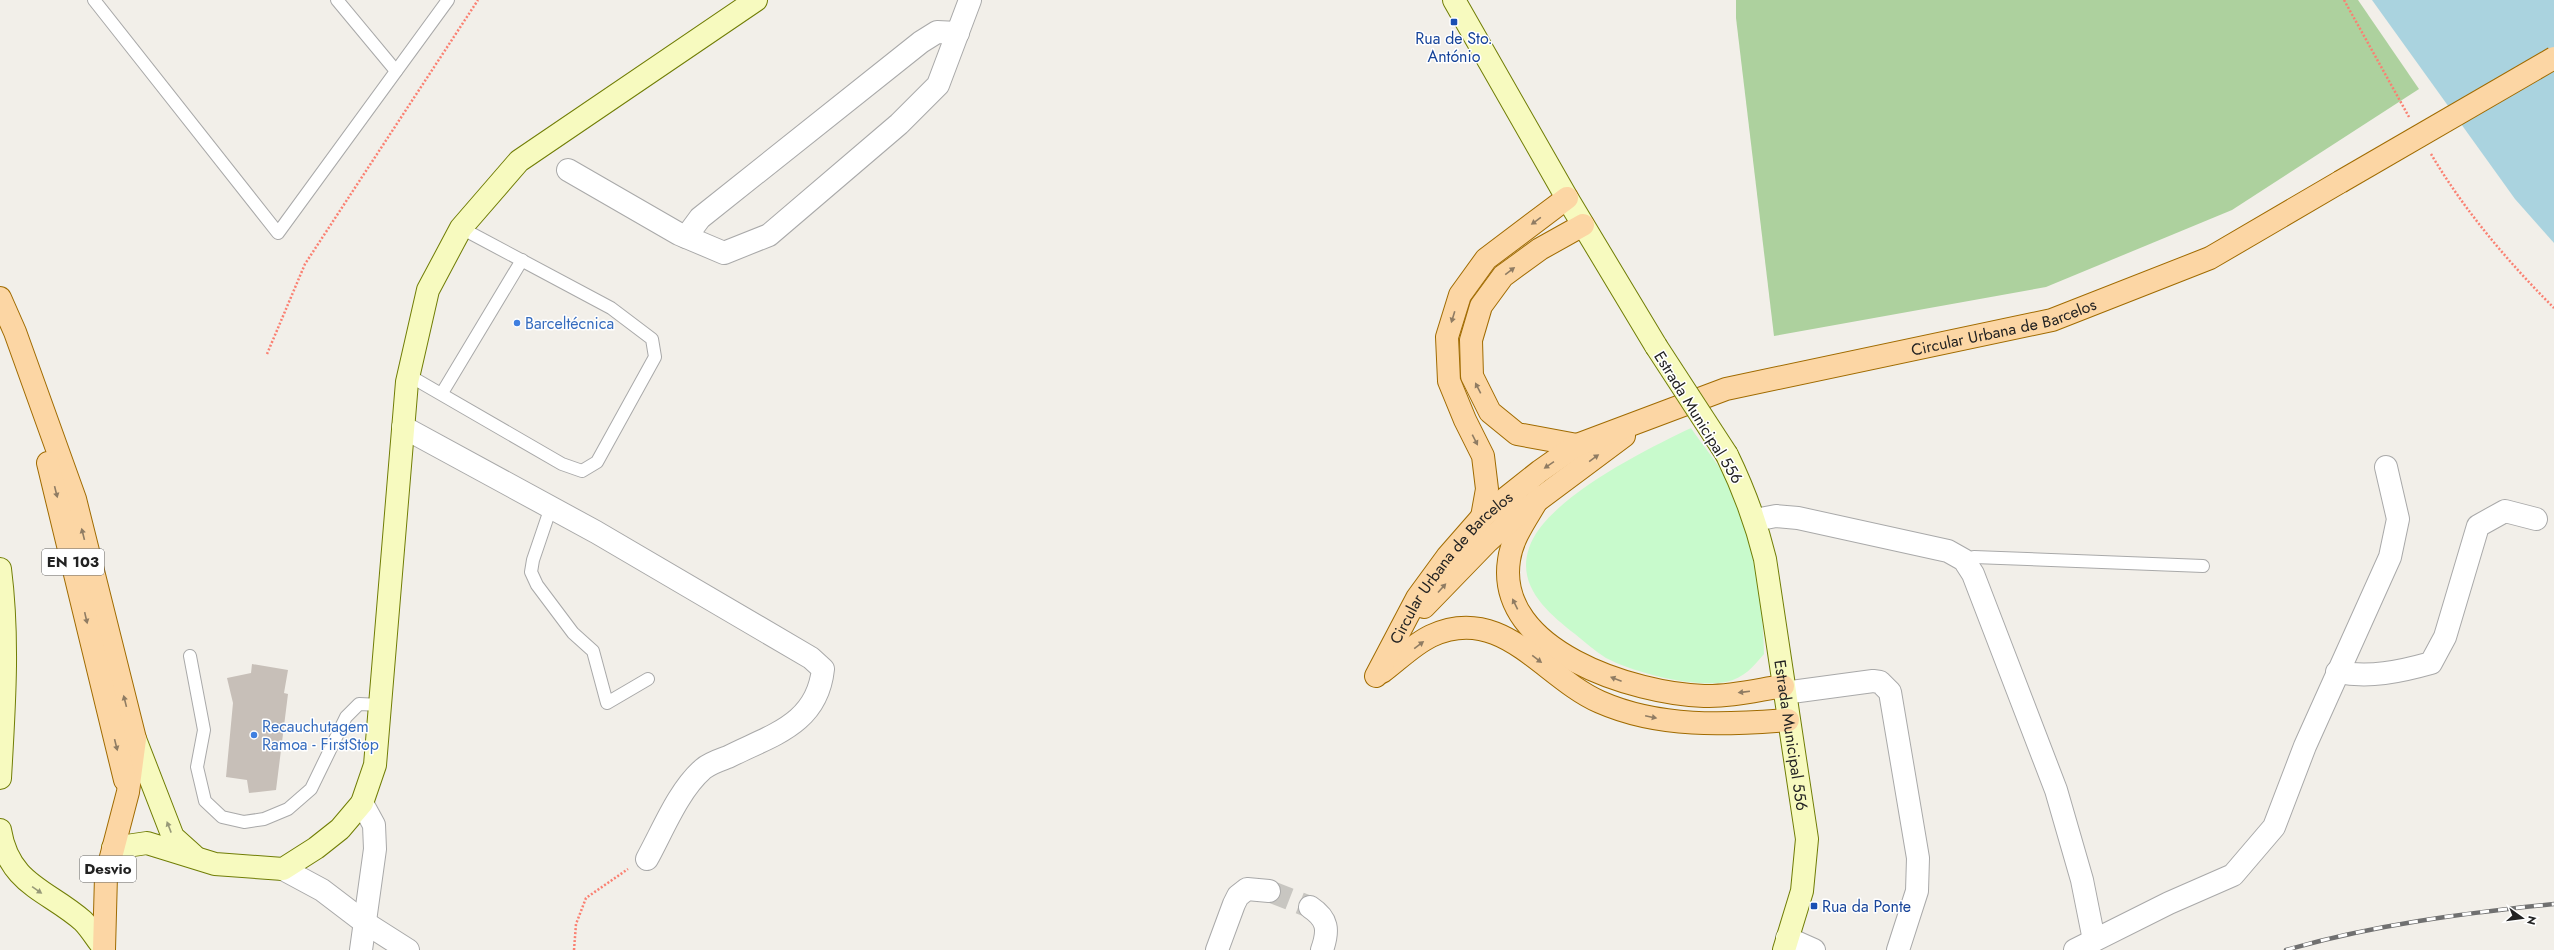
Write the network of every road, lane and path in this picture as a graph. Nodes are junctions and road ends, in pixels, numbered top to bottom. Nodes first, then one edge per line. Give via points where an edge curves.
1 (94, 0) edge
2 (337, 0) edge
3 (448, 0) edge
4 (478, 0) edge
5 (756, 0) edge
6 (970, 0) edge
7 (1454, 0) edge
8 (2344, 0) edge
9 (958, 33) junction
10 (2554, 58) edge
11 (396, 71) junction
12 (2414, 124) dead end
13 (2429, 150) dead end
14 (568, 170) dead end
15 (1567, 198) junction
16 (1583, 225) junction
17 (461, 228) junction
18 (686, 237) junction
19 (522, 260) junction
20 (0, 298) edge
21 (2554, 308) edge
22 (15, 332) junction
23 (266, 354) dead end
24 (408, 375) junction
25 (442, 393) junction
26 (1647, 419) junction
27 (403, 427) junction
28 (1577, 445) junction
29 (2386, 467) dead end
30 (1539, 497) junction
31 (551, 507) junction
32 (1482, 517) junction
33 (1755, 520) junction
34 (2536, 520) dead end
35 (1964, 560) junction
36 (2203, 566) dead end
37 (0, 569) edge
38 (1397, 637) junction
39 (190, 656) dead end
40 (2338, 672) junction
41 (648, 679) dead end
42 (1783, 690) junction
43 (381, 705) junction
44 (1788, 720) junction
45 (135, 739) junction
46 (0, 778) edge
47 (128, 792) junction
48 (362, 803) junction
49 (0, 830) edge
50 (113, 848) junction
51 (194, 856) junction
52 (647, 859) joint
53 (283, 870) junction
54 (1269, 891) tunnel mouth
55 (1310, 907) tunnel mouth
56 (364, 922) junction
57 (1786, 944) edge
58 (2084, 945) edge
59 (104, 949) edge
60 (361, 950) edge
61 (408, 950) edge
62 (574, 950) edge
63 (1217, 950) edge
64 (1322, 950) edge
65 (1814, 950) edge
66 (1898, 950) edge

1 - 11 lane via 278,233
2 - 11 lane
3 - 11 lane
4 - 23 path via 305,264
5 - 17 main road via 519,161
6 - 9 street
7 - 15 main road, Estrada Municipal 556
8 - 12 path
9 - 18 street via 938,32 921,42 700,218
9 - 18 street via 938,85 899,124 769,235 724,253
10 - 26 main road, Circular Urbana de Barcelos, bridge via 2210,258 2052,320 1726,389
13 - 21 path via 2449,184 2488,234
14 - 18 street
15 - 16 main road, Estrada Municipal 556
15 -> 32 main road via 1486,259 1460,295 1446,337 1449,381 1483,456 1487,489
28 -> 16 main road via 1517,434 1490,412 1472,376 1471,340 1481,306 1503,276 1540,248
16 - 33 main road, Estrada Municipal 556, bridge via 1656,346 1727,456
17 - 19 lane
17 - 24 main road via 428,290
19 - 25 lane
19 - 25 lane via 611,308 652,340 655,358 597,462 582,471 562,464
20 - 22 main road, EN 103
45 -> 22 main road, EN 103 via 75,499
22 -> 47 main road, EN 103
24 - 25 lane
24 - 27 main road
26 - 28 main road, Circular Urbana de Barcelos
30 -> 26 main road, Circular Urbana de Barcelos
27 - 31 street
27 - 43 main road
28 -> 32 main road, Circular Urbana de Barcelos
29 - 40 street via 2398,519 2390,557
38 -> 30 main road, Circular Urbana de Barcelos via 1488,541
42 -> 30 main road via 1706,696 1670,693 1628,684 1586,668 1542,638 1518,611 1510,595 1508,577 1509,559 1515,540
31 - 41 lane via 533,560 531,572 537,585 573,633 593,652 607,703
31 - 52 street via 811,658 823,669 821,684 814,701 786,730 704,768 680,800
32 - 38 main road, Circular Urbana de Barcelos via 1429,579
33 - 35 street via 1776,516 1798,518 1948,551
33 - 42 main road, Estrada Municipal 556 via 1765,559
34 - 40 street via 2505,511 2478,526 2445,637 2430,663 2394,674 2357,675
35 - 36 lane via 1974,557
35 - 58 street via 1973,574 2056,790 2082,880
37 - 46 main road via 6,667
38 -> 44 main road via 1376,676 1430,637 1454,630 1482,629 1516,643 1576,688 1598,701 1623,711 1708,724
39 - 43 lane via 204,730 198,767 205,801 222,817 244,822 264,819 288,809 311,789 346,717 359,704
40 - 58 street via 2274,827 2233,875
42 - 44 main road, Estrada Municipal 556
42 - 66 street via 1873,681 1880,682 1890,692 1918,858 1916,891
43 - 48 main road via 375,764
44 - 57 main road, Estrada Municipal 556 via 1807,839 1802,891
45 - 47 main road, Desvio / Desvio
51 -> 45 main road via 173,837
47 - 50 main road, Desvio / Desvio
48 - 53 main road via 340,829
48 - 56 street via 374,825 375,849
49 -> 59 main road via 10,862 32,887 83,922
50 - 51 main road via 147,843
50 - 59 main road, Desvio / Desvio via 106,876
51 - 53 main road via 215,864
52 - 62 path via 626,870 586,898 576,924
53 - 56 street via 322,890
54 - 63 street via 1247,889 1238,896
55 - 64 street via 1325,920 1328,931
56 - 60 street
56 - 61 street
57 - 65 street

